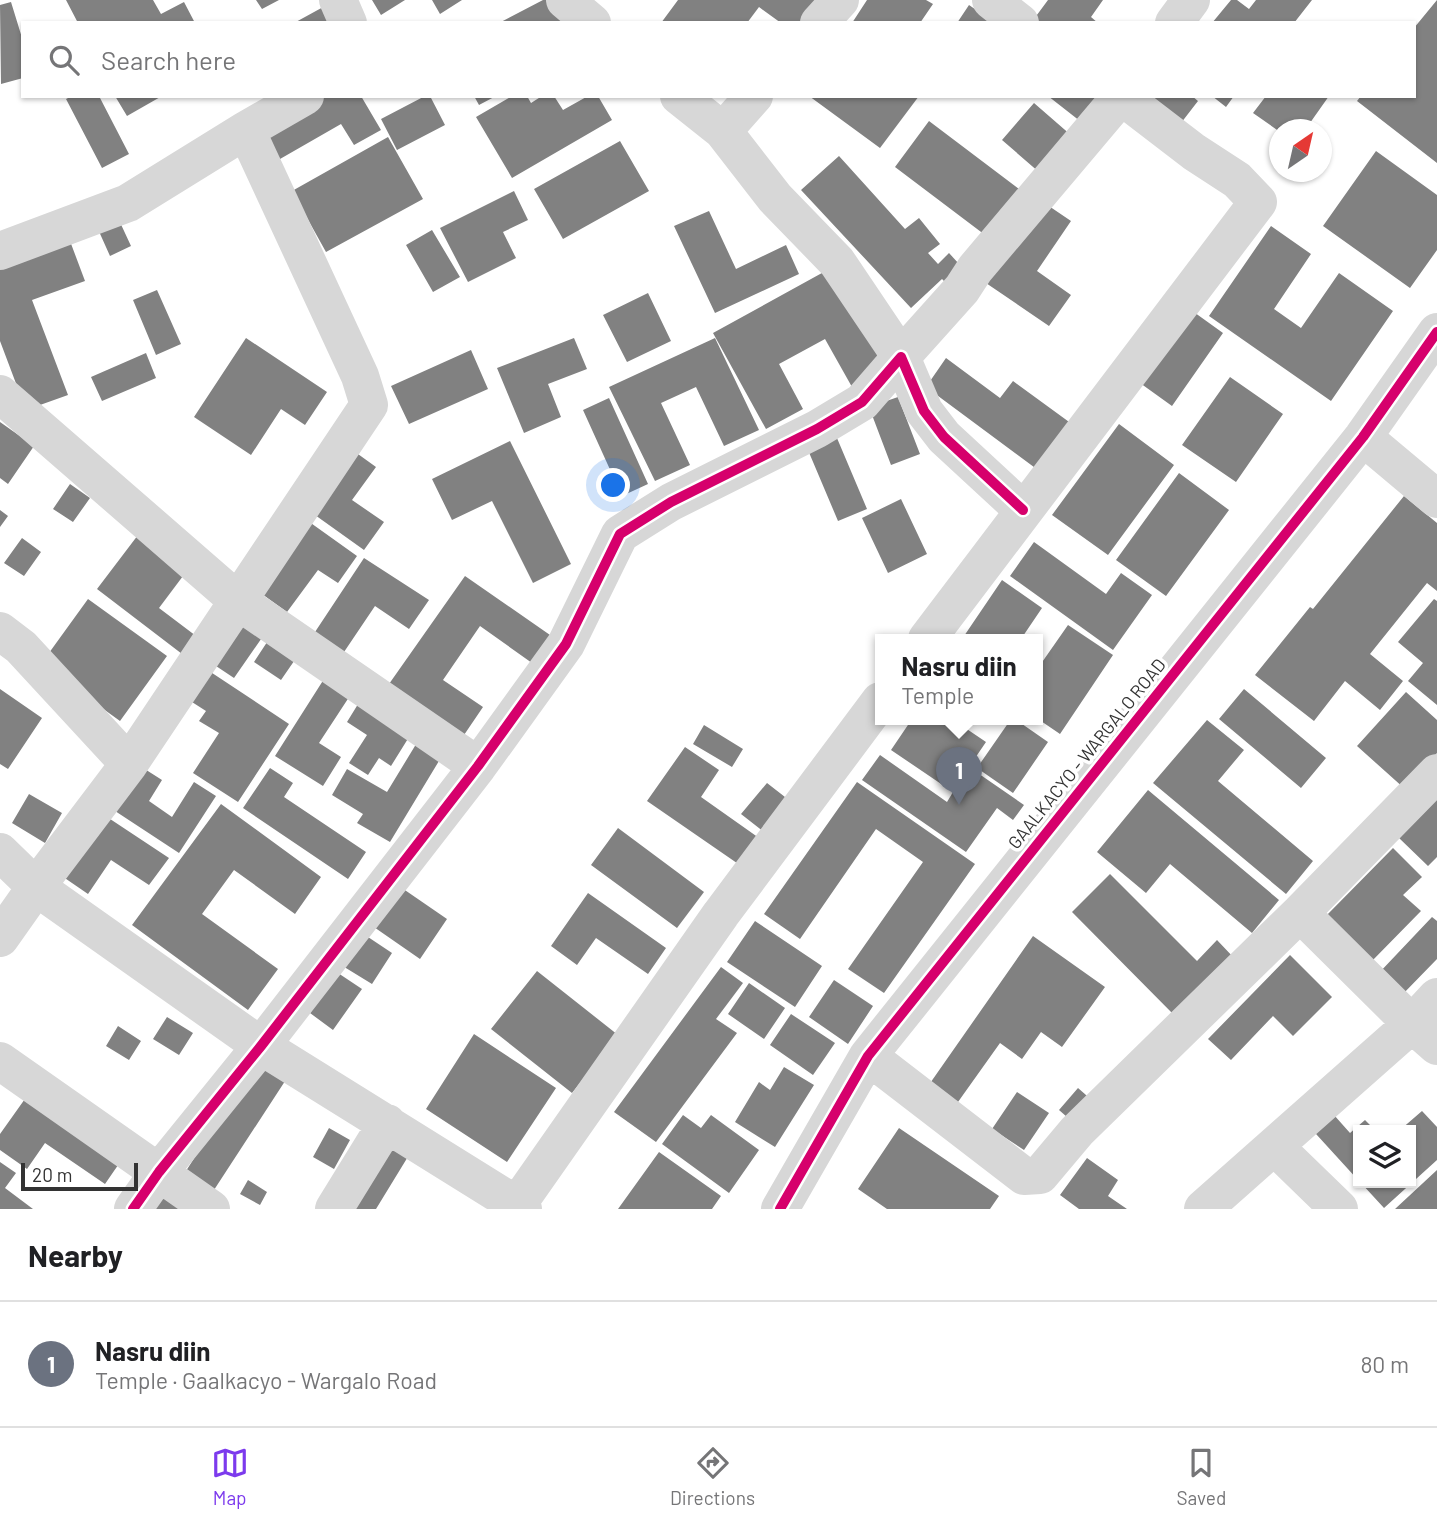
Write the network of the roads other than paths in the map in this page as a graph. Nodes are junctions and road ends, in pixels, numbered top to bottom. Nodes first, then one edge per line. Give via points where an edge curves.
1 (338, 0) edge
2 (565, 0) edge
3 (840, 0) edge
4 (991, 0) edge
5 (1191, 0) edge
6 (347, 21) edge
7 (590, 21) edge
8 (821, 21) edge
9 (1017, 21) edge
10 (1175, 21) edge
11 (302, 98) edge
12 (681, 98) edge
13 (752, 98) edge
14 (1119, 98) edge
15 (1124, 98) edge
16 (246, 130) junction
17 (723, 131) junction
18 (0, 251) edge
19 (1437, 332) edge
20 (901, 357) junction
21 (0, 394) edge
22 (1363, 437) junction
23 (1437, 499) edge
24 (1023, 510) junction
25 (239, 601) junction
26 (0, 631) edge
27 (931, 634) edge
28 (875, 708) edge
29 (129, 764) junction
30 (478, 766) junction
31 (1437, 773) edge
32 (0, 852) edge
33 (36, 887) junction
34 (1300, 913) junction
35 (0, 939) edge
36 (1429, 1022) edge
37 (261, 1046) junction
38 (868, 1056) junction
39 (0, 1061) edge
40 (387, 1123) junction
41 (1275, 1147) junction
42 (159, 1172) junction
43 (520, 1207) edge
44 (133, 1209) edge
45 (211, 1209) edge
46 (334, 1209) edge
47 (780, 1209) edge
48 (1203, 1209) edge
49 (1339, 1209) edge

1 - 6 street
2 - 7 street
3 - 8 street
4 - 9 street
5 - 10 street
11 - 16 street
12 - 17 street
13 - 17 street
14 - 20 street
15 - 24 street via 1237,180 1258,202
16 - 18 street via 128,203
16 - 25 street via 360,376 369,405
17 - 20 street via 775,198 837,262
19 - 22 street, GAALKACYO - WARGALO ROAD
20 - 24 street via 924,411 944,436
20 - 30 street via 862,402 671,502 620,534 566,644
21 - 25 street
22 - 23 street
22 - 38 street, GAALKACYO - WARGALO ROAD
24 - 27 street
25 - 29 street
25 - 30 street
26 - 29 street via 21,647
28 - 43 street via 721,914
29 - 33 street
30 - 37 street
31 - 34 street
32 - 33 street
33 - 35 street
33 - 37 street
34 - 36 street
34 - 38 street via 1077,1132 1040,1175 1024,1176
36 - 41 street
37 - 40 street
37 - 42 street
38 - 47 street, GAALKACYO - WARGALO ROAD
39 - 42 street
40 - 43 street
40 - 46 street
41 - 48 street
41 - 49 street
42 - 44 street
42 - 45 street

